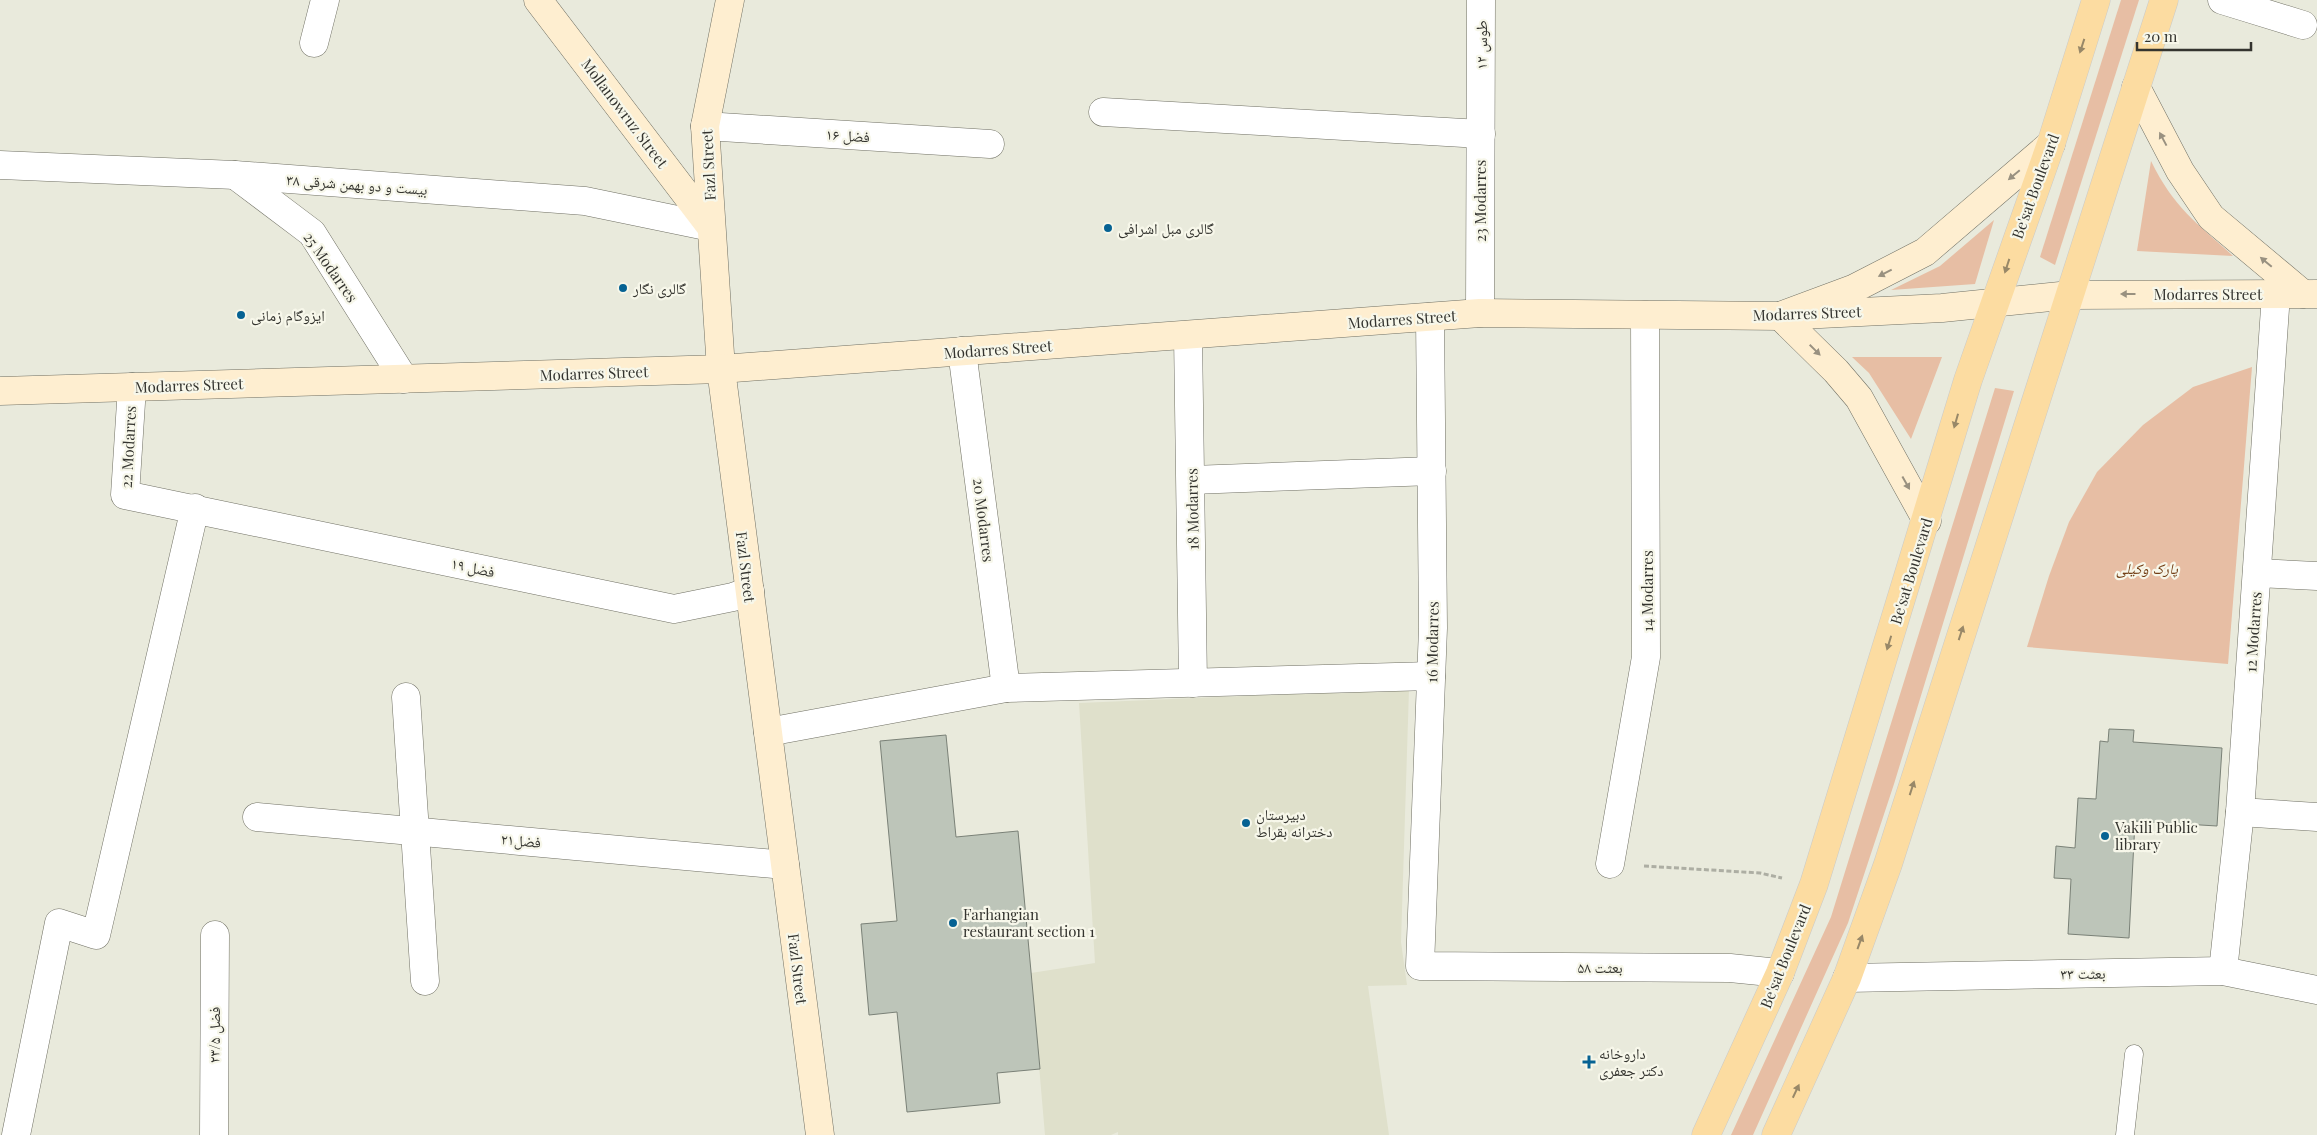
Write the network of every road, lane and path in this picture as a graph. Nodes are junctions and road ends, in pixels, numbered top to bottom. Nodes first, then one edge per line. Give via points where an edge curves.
1 (325, 0) edge
2 (538, 0) edge
3 (730, 0) edge
4 (1481, 0) edge
5 (2096, 0) edge
6 (2164, 0) edge
7 (2222, 0) edge
8 (2302, 25) dead end
9 (314, 43) dead end
10 (2136, 87) junction
11 (1481, 89) joint
12 (1103, 112) dead end
13 (705, 126) junction
14 (1481, 134) junction
15 (990, 144) dead end
16 (2051, 144) junction
17 (0, 165) edge
18 (235, 175) junction
19 (711, 227) junction
20 (2276, 294) junction
21 (2310, 294) edge
22 (2070, 295) junction
23 (1995, 302) junction
24 (1480, 313) junction
25 (1645, 315) junction
26 (1780, 316) junction
27 (1430, 317) junction
28 (1188, 335) junction
29 (962, 352) junction
30 (721, 369) junction
31 (404, 379) junction
32 (132, 387) junction
33 (0, 391) edge
34 (1432, 471) junction
35 (1192, 480) junction
36 (195, 508) junction
37 (1927, 521) junction
38 (2257, 573) junction
39 (2317, 576) edge
40 (750, 591) junction
41 (1431, 676) junction
42 (1193, 683) junction
43 (1006, 688) junction
44 (406, 697) dead end
45 (768, 732) junction
46 (2240, 812) junction
47 (258, 817) dead end
48 (2317, 817) edge
49 (414, 830) junction
50 (1610, 864) joint
51 (785, 865) junction
52 (1814, 884) junction
53 (215, 935) dead end
54 (1420, 966) joint
55 (2223, 971) junction
56 (1780, 974) junction
57 (1847, 978) junction
58 (425, 982) dead end
59 (2317, 990) edge
60 (2134, 1054) dead end
61 (16, 1135) edge
62 (214, 1135) edge
63 (820, 1135) edge
64 (1706, 1135) edge
65 (1776, 1135) edge
66 (2125, 1135) edge

1 - 9 street
2 - 19 main road, Mollanowruz Street
3 - 13 main road, Fazl Street
4 - 11 street, طوس ۱۲
5 -> 16 main road, Be'sat Boulevard
6 - 10 main road
7 - 8 street
21 -> 10 main road via 2211,217 2180,170
10 - 22 main road
11 - 14 street, 23 Modarres
12 - 14 street
13 - 15 street, فضل ۱۶
13 - 19 main road, Fazl Street
14 - 24 street, 23 Modarres
16 -> 23 main road, Be'sat Boulevard
16 -> 26 main road via 1926,252 1855,288
17 - 18 street, بیست و دو بهمن شرقی ۳۸
18 - 19 street, بیست و دو بهمن شرقی ۳۸ via 584,200
18 - 31 street, 25 Modarres via 312,233
19 - 30 main road, Fazl Street
20 - 21 main road, Modarres Street
20 -> 22 main road, Modarres Street
20 - 38 street, 12 Modarres
22 - 23 main road, Modarres Street
57 -> 22 main road via 1888,864
23 - 26 main road, Modarres Street via 1942,308
23 -> 37 main road, Be'sat Boulevard via 1968,380
24 - 25 main road, Modarres Street
24 - 27 main road, Modarres Street
25 - 26 main road, Modarres Street
25 - 50 street, 14 Modarres via 1646,657
26 -> 37 main road via 1859,398
27 - 28 main road, Modarres Street
27 - 34 street, 16 Modarres
28 - 29 main road, Modarres Street
28 - 35 street, 18 Modarres
29 - 30 main road, Modarres Street
29 - 43 street, 20 Modarres
30 - 31 main road, Modarres Street
30 - 40 main road, Fazl Street
31 - 32 main road, Modarres Street
32 - 33 main road, Modarres Street
32 - 36 street, 22 Modarres via 125,495
34 - 35 street
34 - 41 street, 16 Modarres
35 - 42 street, 18 Modarres
36 - 40 street, فضل ۱۹ via 674,609
36 - 61 street via 96,935 59,923
37 -> 52 main road, Be'sat Boulevard
38 - 39 street
38 - 46 street, 12 Modarres
40 - 45 main road, Fazl Street
41 - 42 street
41 - 54 street, 16 Modarres
42 - 43 street
43 - 45 street
44 - 49 street
45 - 51 main road, Fazl Street
46 - 48 street
46 - 55 street, 12 Modarres
47 - 49 street, فضل۲۱
49 - 51 street, فضل۲۱
49 - 58 street
50 - 52 path via 1760,873
51 - 63 main road, Fazl Street
52 - 56 main road, Be'sat Boulevard
53 - 62 street, فضل ۲۳/۵
54 - 56 street, بعثت ۵۸ via 1730,968
55 - 57 street, بعثت ۳۳
55 - 59 street, بعثت ۳۳
56 - 64 main road, Be'sat Boulevard
65 -> 57 main road
60 - 66 lane

